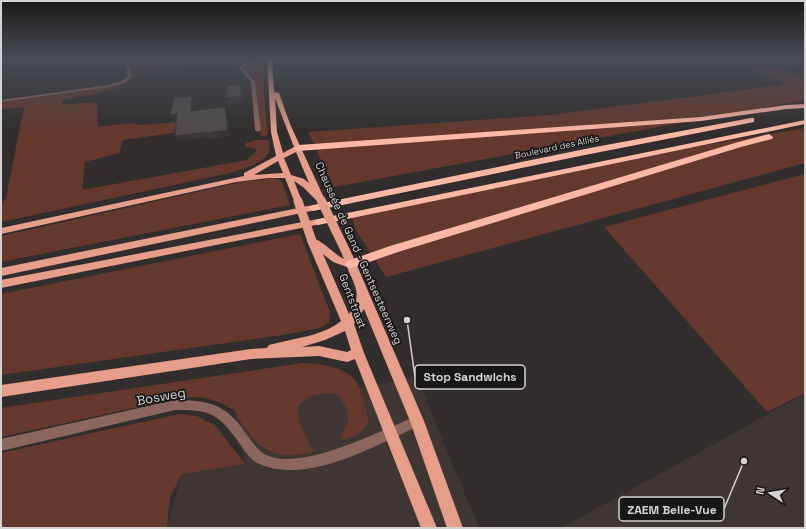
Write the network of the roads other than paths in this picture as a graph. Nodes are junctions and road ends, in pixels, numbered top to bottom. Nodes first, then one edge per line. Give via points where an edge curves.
1 (121, 83) edge
2 (253, 83) edge
3 (271, 83) edge
4 (272, 83) edge
5 (1, 101) edge
6 (805, 108) edge
7 (805, 122) edge
8 (805, 127) edge
9 (258, 130) dead end
10 (298, 148) junction
11 (280, 156) junction
12 (289, 179) junction
13 (236, 180) junction
14 (321, 200) junction
15 (313, 208) joint
16 (318, 222) joint
17 (1, 231) edge
18 (327, 259) junction
19 (349, 259) junction
20 (1, 272) edge
21 (1, 284) edge
22 (363, 295) junction
23 (348, 323) junction
24 (358, 353) junction
25 (252, 354) junction
26 (1, 392) edge
27 (417, 421) junction
28 (391, 432) junction
29 (1, 444) edge
30 (429, 528) edge
31 (455, 528) edge

1 - 5 street
2 - 9 street
3 - 11 main road, Gentstraat via 274,132
4 - 10 main road, Chaussée de Gand - Gentsesteenweg
6 - 10 highway via 786,107 701,119
6 - 15 highway, Boulevard des Alliés
7 - 16 highway
8 - 19 highway via 394,249
10 - 11 main road
10 - 14 main road, Chaussée de Gand - Gentsesteenweg
11 - 12 main road, Gentstraat
11 - 13 main road via 259,170
12 - 13 main road via 274,175
12 - 14 main road via 302,181
12 - 18 main road, Gentstraat, bridge via 312,241
13 - 17 main road
14 - 19 main road, Chaussée de Gand - Gentsesteenweg, bridge
15 - 20 main road
16 - 21 main road
18 - 19 main road via 342,262
18 - 23 main road, Gentstraat
19 - 22 main road, Chaussée de Gand - Gentsesteenweg
22 - 23 main road via 358,311
22 - 27 main road, Chaussée de Gand - Gentsesteenweg
23 - 24 main road, Gentstraat
23 - 25 main road via 324,336
24 - 25 main road via 347,357 319,351
24 - 28 main road, Gentstraat
25 - 26 main road
27 - 28 street, Bosweg
27 - 31 main road, Chaussée de Gand - Gentsesteenweg
28 - 29 street, Bosweg via 334,456 305,463 274,463 261,459 249,449 229,420 211,408 190,404 175,405
28 - 30 main road, Gentstraat

